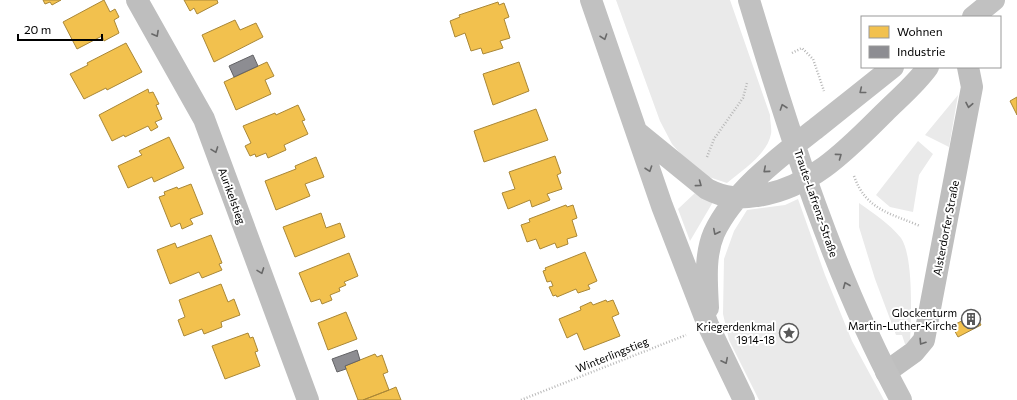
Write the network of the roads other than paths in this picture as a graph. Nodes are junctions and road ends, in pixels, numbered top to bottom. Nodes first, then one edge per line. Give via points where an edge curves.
1 (137, 0) edge
2 (592, 0) edge
3 (749, 0) edge
4 (994, 0) edge
5 (974, 16) edge
6 (892, 68) edge
7 (927, 68) edge
8 (968, 68) edge
9 (637, 132) junction
10 (796, 144) junction
11 (808, 180) junction
12 (737, 199) junction
13 (708, 326) junction
14 (886, 372) junction
15 (308, 400) edge
16 (744, 400) edge
17 (901, 400) edge

1 -> 15 street, Aurikelstieg via 204,119
2 -> 9 main road
10 -> 3 main road, Traute-Lafrenz-Straße
4 - 5 main road
6 -> 10 main road
11 -> 7 main road via 845,152
8 -> 14 street, Alsterdorfer Straße via 972,87 924,340 914,352
9 -> 12 main road via 707,189
9 -> 13 main road
10 - 11 main road, Traute-Lafrenz-Straße
10 -> 12 main road
11 - 12 main road via 783,191
14 -> 11 main road, Traute-Lafrenz-Straße via 860,319 828,240
12 -> 13 main road via 714,234 708,255
13 -> 16 main road
14 - 17 main road, Traute-Lafrenz-Straße

